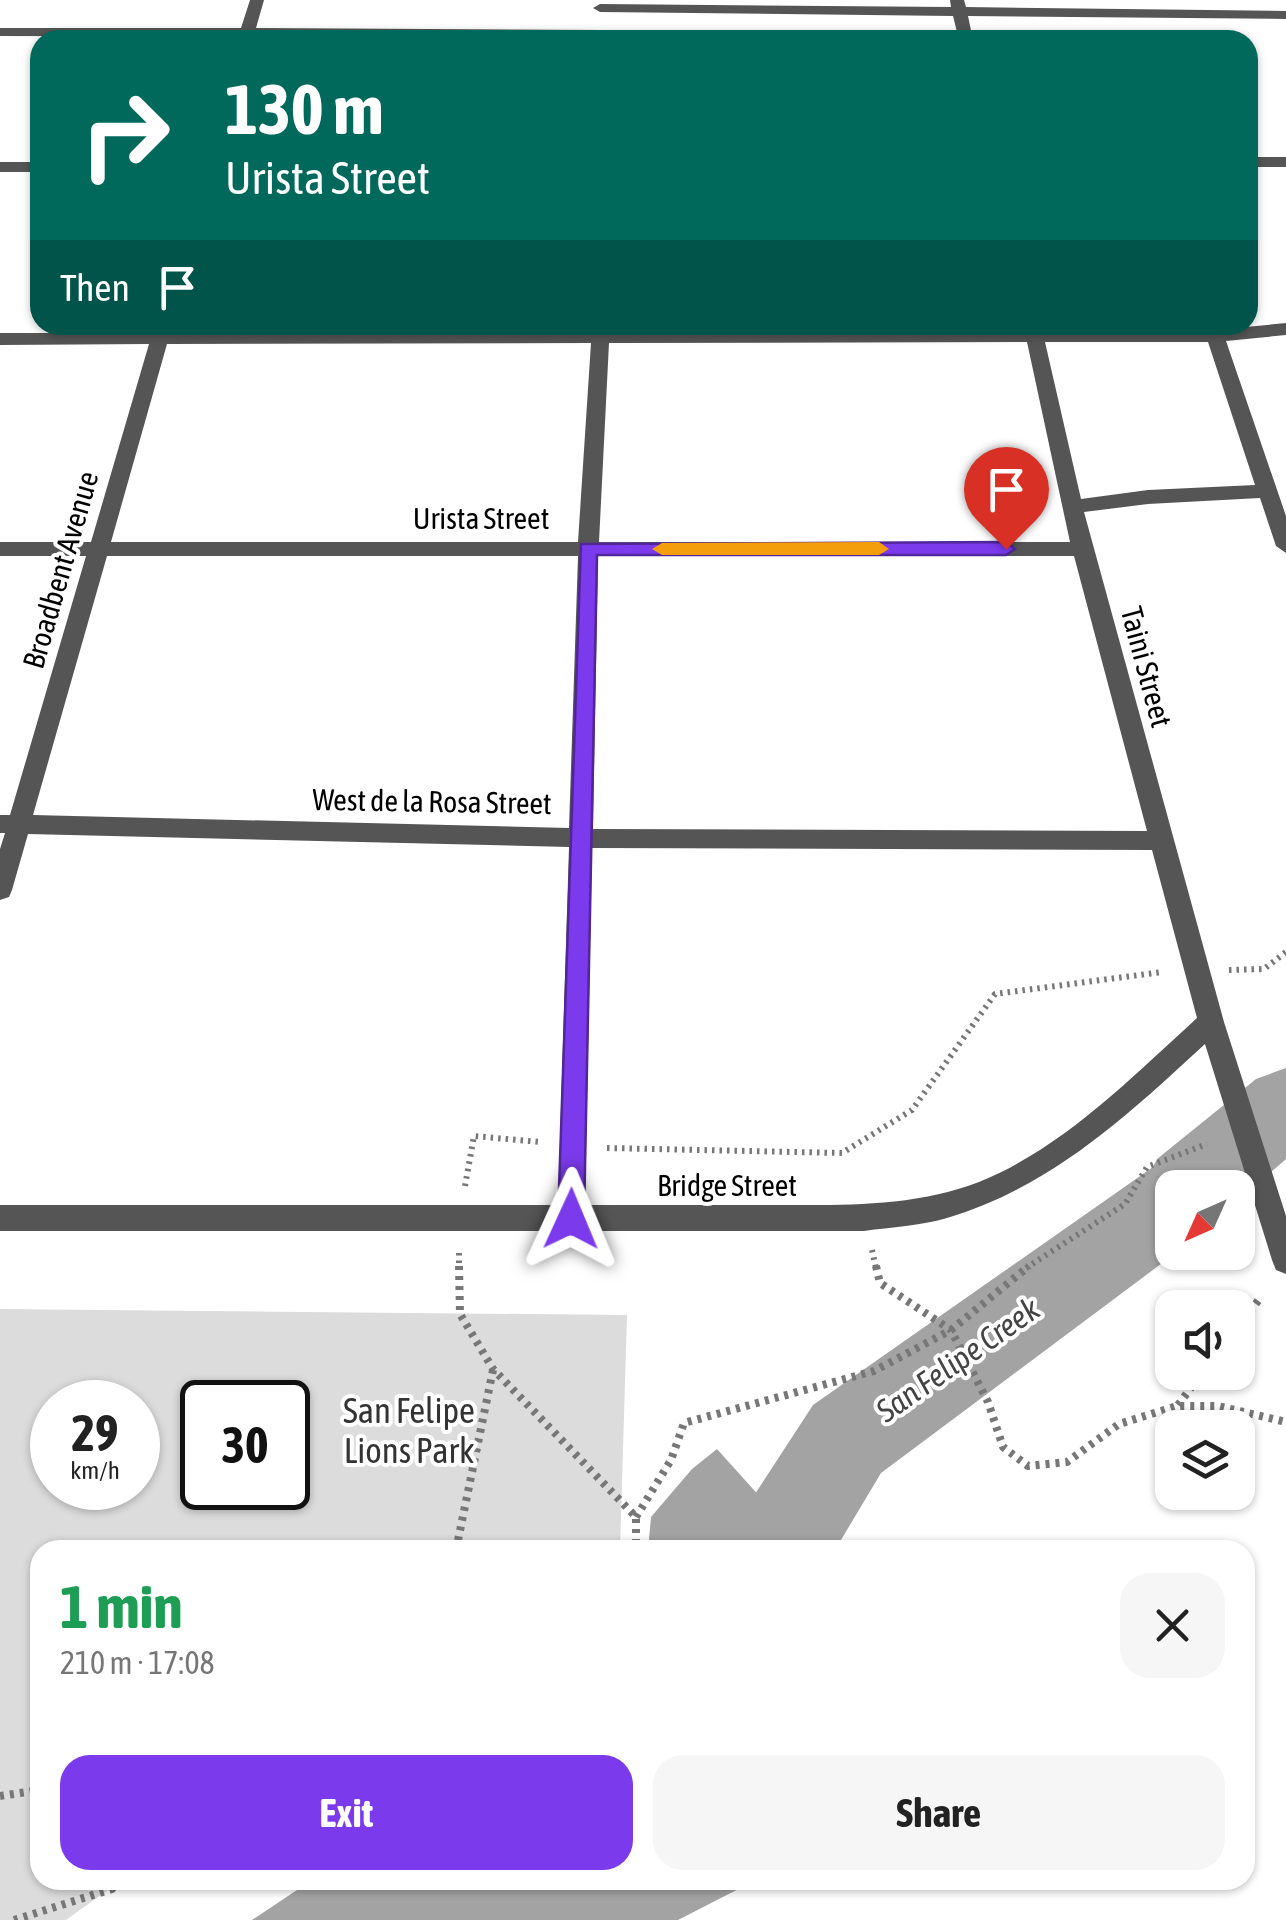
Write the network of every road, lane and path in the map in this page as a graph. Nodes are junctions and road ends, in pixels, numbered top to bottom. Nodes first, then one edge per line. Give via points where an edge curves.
1 (257, 0) edge
2 (601, 4) edge
3 (958, 6) edge
4 (1286, 16) edge
5 (248, 30) edge
6 (600, 30) edge
7 (0, 32) edge
8 (30, 32) edge
9 (1258, 162) edge
10 (1286, 162) edge
11 (0, 167) edge
12 (30, 167) edge
13 (1286, 329) edge
14 (1258, 332) edge
15 (128, 335) edge
16 (160, 335) edge
17 (601, 335) edge
18 (1034, 335) edge
19 (1185, 335) edge
20 (1225, 335) edge
21 (1215, 336) junction
22 (0, 339) edge
23 (1267, 491) junction
24 (1073, 507) junction
25 (1286, 546) edge
26 (0, 549) edge
27 (98, 549) junction
28 (588, 549) junction
29 (1082, 549) junction
30 (10, 824) edge
31 (580, 838) junction
32 (1162, 841) junction
33 (0, 890) edge
34 (1286, 952) edge
35 (1198, 971) junction
36 (1212, 1022) junction
37 (572, 1144) junction
38 (1207, 1144) dead end
39 (0, 1218) edge
40 (459, 1218) junction
41 (864, 1218) junction
42 (571, 1219) junction
43 (1285, 1256) edge
44 (1260, 1298) dead end
45 (1255, 1305) edge
46 (951, 1330) junction
47 (493, 1369) junction
48 (1190, 1390) edge
49 (1178, 1406) junction
50 (1286, 1422) edge
51 (636, 1517) junction
52 (458, 1540) edge
53 (636, 1540) edge
54 (30, 1792) edge
55 (0, 1796) edge
56 (112, 1890) edge
57 (14, 1920) edge

1 - 5 street
2 - 3 street
2 - 6 street
3 - 4 street
7 - 8 street
9 - 10 street
11 - 12 street
13 - 14 street
15 - 22 street
16 - 27 street, Broadbent Avenue
17 - 28 street
18 - 24 street, Taini Street
19 - 21 street
20 - 21 street
21 - 23 street
23 - 24 street
23 - 25 street
24 - 29 street, Taini Street
26 - 27 street, Urista Street
27 - 28 street, Urista Street
27 - 30 street, Broadbent Avenue
28 - 29 street, Urista Street
28 - 31 street
29 - 32 street, Taini Street
30 - 31 street, West de la Rosa Street
30 - 33 street, Broadbent Avenue
31 - 32 street, West de la Rosa Street
31 - 37 street
32 - 35 street, Taini Street
34 - 35 path via 1264,969
35 - 36 street, Taini Street
35 - 37 path via 995,994 912,1110 842,1152
36 - 41 street, Bridge Street via 1086,1133 1022,1176 948,1206
36 - 43 street, Taini Street
37 - 40 path via 474,1136
37 - 42 street
38 - 46 path via 1147,1167 1126,1204 1009,1279
39 - 40 street, Bridge Street
40 - 42 street, Bridge Street
40 - 47 path via 460,1314
41 - 42 street, Bridge Street
41 - 46 path via 880,1282
44 - 45 path
46 - 49 path via 1003,1448 1028,1466 1067,1462 1119,1424
46 - 51 path via 874,1370 684,1423 671,1460
47 - 51 path
47 - 52 path
48 - 49 path
49 - 50 path via 1218,1406
51 - 53 path
54 - 55 path
56 - 57 path

